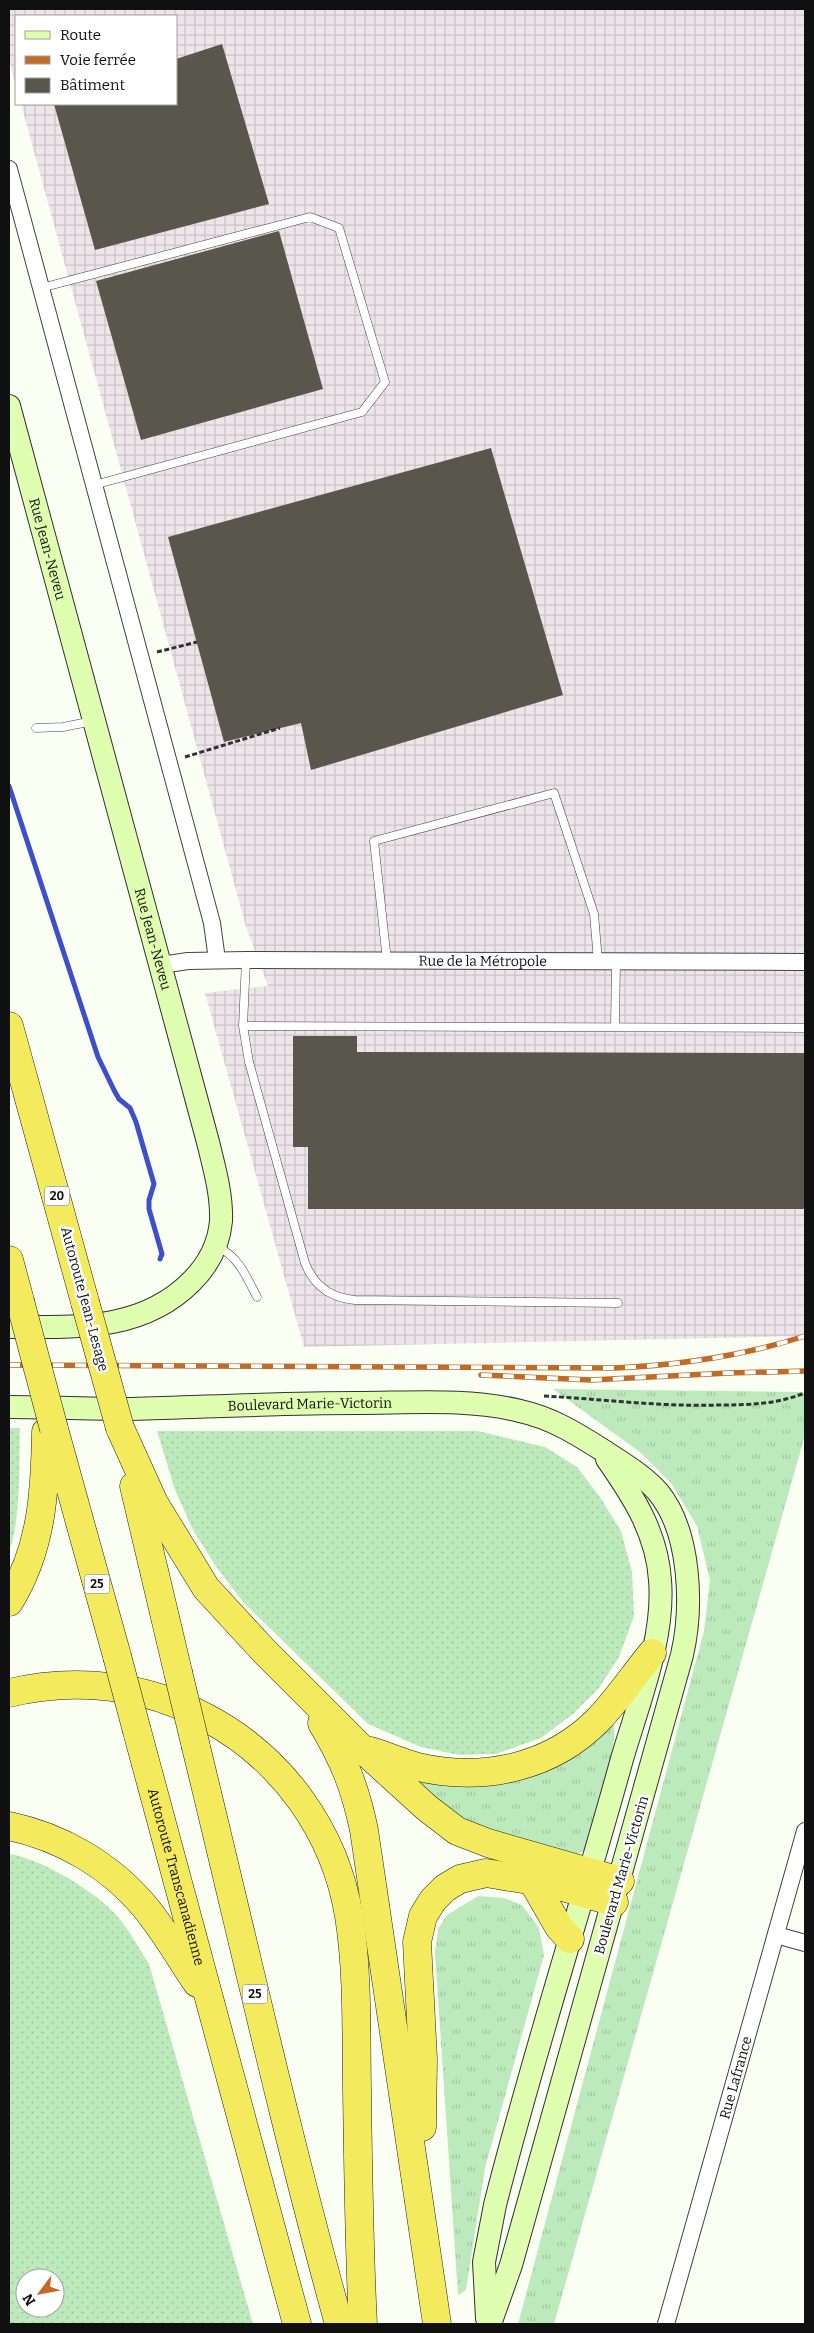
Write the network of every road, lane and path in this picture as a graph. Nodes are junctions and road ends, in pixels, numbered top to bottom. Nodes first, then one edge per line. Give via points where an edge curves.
1 (9, 169) edge
2 (41, 288) junction
3 (9, 406) edge
4 (94, 485) junction
5 (197, 642) dead end
6 (157, 652) dead end
7 (94, 720) junction
8 (36, 728) dead end
9 (280, 728) dead end
10 (186, 757) dead end
11 (217, 960) junction
12 (246, 960) junction
13 (387, 960) junction
14 (598, 961) junction
15 (616, 961) junction
16 (805, 962) edge
17 (161, 966) junction
18 (9, 1026) edge
19 (243, 1026) junction
20 (615, 1027) junction
21 (805, 1028) edge
22 (215, 1246) junction
23 (9, 1260) edge
24 (257, 1297) dead end
25 (86, 1302) joint
26 (618, 1303) dead end
27 (9, 1326) edge
28 (805, 1393) edge
29 (535, 1396) dead end
30 (9, 1407) edge
31 (50, 1428) junction
32 (120, 1428) junction
33 (601, 1450) junction
34 (9, 1602) edge
35 (652, 1653) junction
36 (280, 1667) junction
37 (9, 1693) edge
38 (360, 1747) junction
39 (9, 1826) edge
40 (805, 1831) edge
41 (533, 1882) junction
42 (587, 1883) junction
43 (617, 1891) junction
44 (776, 1935) junction
45 (570, 1940) junction
46 (805, 1943) edge
47 (209, 2002) junction
48 (422, 2216) junction
49 (297, 2324) edge
50 (339, 2324) edge
51 (363, 2324) edge
52 (437, 2324) edge
53 (489, 2324) edge
54 (666, 2324) edge

1 - 2 street
2 - 4 street
2 - 4 lane via 310,217 339,228 385,382 362,412
3 - 7 street, Rue Jean-Neveu
4 - 11 street via 212,923
5 - 6 path
7 - 8 lane via 63,727
7 - 17 street, Rue Jean-Neveu
9 - 10 path
11 - 12 street, Rue de la Métropole
11 - 17 street, Rue de la Métropole
12 - 13 street, Rue de la Métropole
12 - 19 lane
13 - 14 street, Rue de la Métropole
13 - 14 lane via 374,841 554,793 594,914
14 - 15 street, Rue de la Métropole
15 - 16 street, Rue de la Métropole
15 - 20 lane
17 - 22 street, Rue Jean-Neveu via 215,1170 221,1212
18 - 25 highway, Autoroute Jean-Lesage / 20
19 - 20 lane
19 - 26 lane via 249,1062 305,1263 315,1282 326,1291 355,1300
20 - 21 lane
22 - 24 lane via 238,1262
22 - 27 street, Rue Jean-Neveu via 203,1269 188,1285 138,1316 87,1326
23 - 31 highway, 25, bridge via 46,1400
25 - 32 highway, Autoroute Jean-Lesage / 25, bridge
28 - 29 path via 780,1402 694,1406
30 - 33 street, Boulevard Marie-Victorin via 130,1408 285,1402 482,1404 542,1417
31 - 34 highway via 40,1521 28,1564
31 - 47 highway, Autoroute Transcanadienne / 25, bridge via 117,1656
32 - 36 highway via 154,1502 196,1574 217,1602
32 - 50 highway, 25, bridge via 252,1983
33 - 35 street, Boulevard Marie-Victorin via 640,1510 656,1550 661,1594
33 - 43 street, Boulevard Marie-Victorin via 658,1492 682,1548 689,1593 682,1655
35 - 38 highway via 588,1729 558,1750 523,1766 489,1773 454,1773 416,1767
35 - 42 street, Boulevard Marie-Victorin
36 - 38 highway
36 - 48 highway via 317,1715 342,1758 360,1807
37 - 51 highway via 44,1686 86,1685 136,1690 165,1698 211,1720 255,1751 282,1776 311,1814 340,1878 352,1939
38 - 42 highway via 426,1808 458,1831
39 - 47 highway via 73,1848 105,1868 145,1907
40 - 44 street, Rue Lafrance
41 - 42 highway
41 - 45 highway
41 - 48 highway via 486,1873 460,1879 439,1893 420,1923 416,1951 423,2059
42 - 43 highway
42 - 45 street, Boulevard Marie-Victorin
43 - 53 street, Boulevard Marie-Victorin via 510,2265
44 - 46 street
44 - 54 street, Rue Lafrance
45 - 53 street, Boulevard Marie-Victorin via 491,2223 484,2262
47 - 49 highway, Autoroute Transcanadienne / 25
48 - 52 highway

